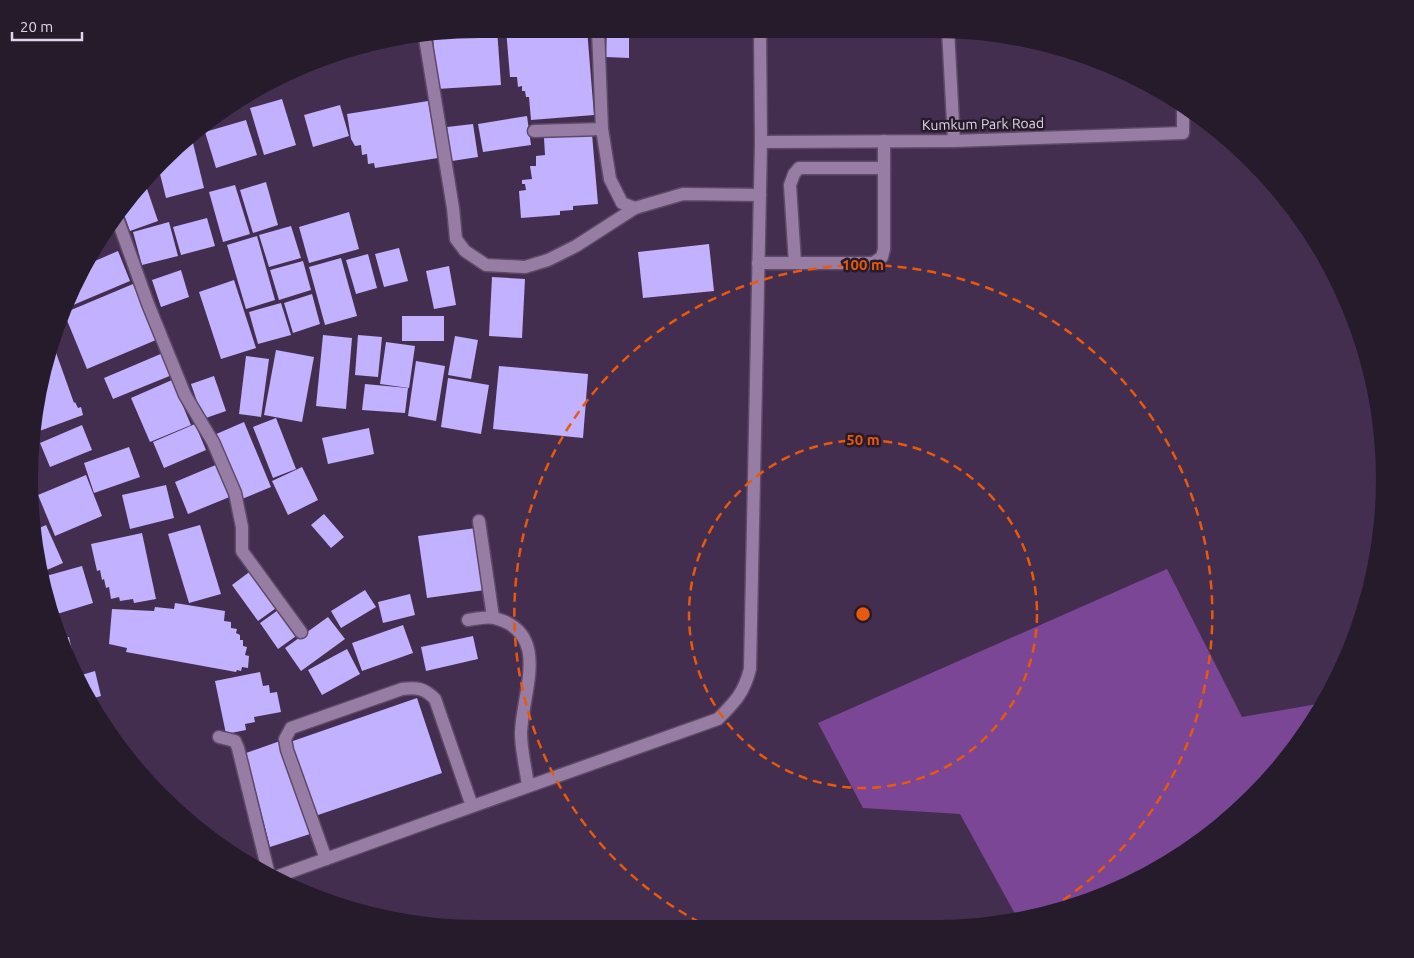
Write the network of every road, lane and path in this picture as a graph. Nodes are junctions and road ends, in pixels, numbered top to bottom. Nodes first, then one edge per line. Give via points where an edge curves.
1 (598, 38) edge
2 (760, 38) edge
3 (948, 38) edge
4 (425, 41) edge
5 (1184, 115) edge
6 (602, 129) junction
7 (534, 131) dead end
8 (884, 141) junction
9 (954, 141) junction
10 (761, 142) junction
11 (884, 168) junction
12 (760, 195) junction
13 (635, 208) junction
14 (119, 224) edge
15 (758, 263) junction
16 (795, 263) junction
17 (479, 521) dead end
18 (493, 617) junction
19 (468, 620) dead end
20 (301, 632) dead end
21 (219, 736) dead end
22 (528, 786) junction
23 (472, 806) junction
24 (326, 859) junction
25 (267, 866) edge
26 (283, 874) edge

1 - 6 street
2 - 10 street
3 - 9 street
4 - 13 street via 456,239 465,251 486,265 525,266 548,260 576,246
5 - 9 street, Kumkum Park Road via 1183,133
6 - 7 street
6 - 13 street via 610,180 622,203
8 - 9 street, Kumkum Park Road
8 - 10 street, Kumkum Park Road
8 - 11 street
10 - 12 street
11 - 16 street via 884,250 879,259 873,263
11 - 16 street via 799,168 790,185
12 - 13 street via 683,194
12 - 15 street
14 - 20 street via 185,395 213,442 235,494 242,527 242,551
15 - 16 street
15 - 22 street via 750,669 746,683 737,701 718,719
17 - 18 street
18 - 19 street
18 - 22 street via 519,630 528,645 530,658 521,734
21 - 25 street via 235,741 238,748
22 - 23 street
23 - 24 street
23 - 24 street via 434,699 418,687 402,689 291,728 285,739 287,750
24 - 26 street

